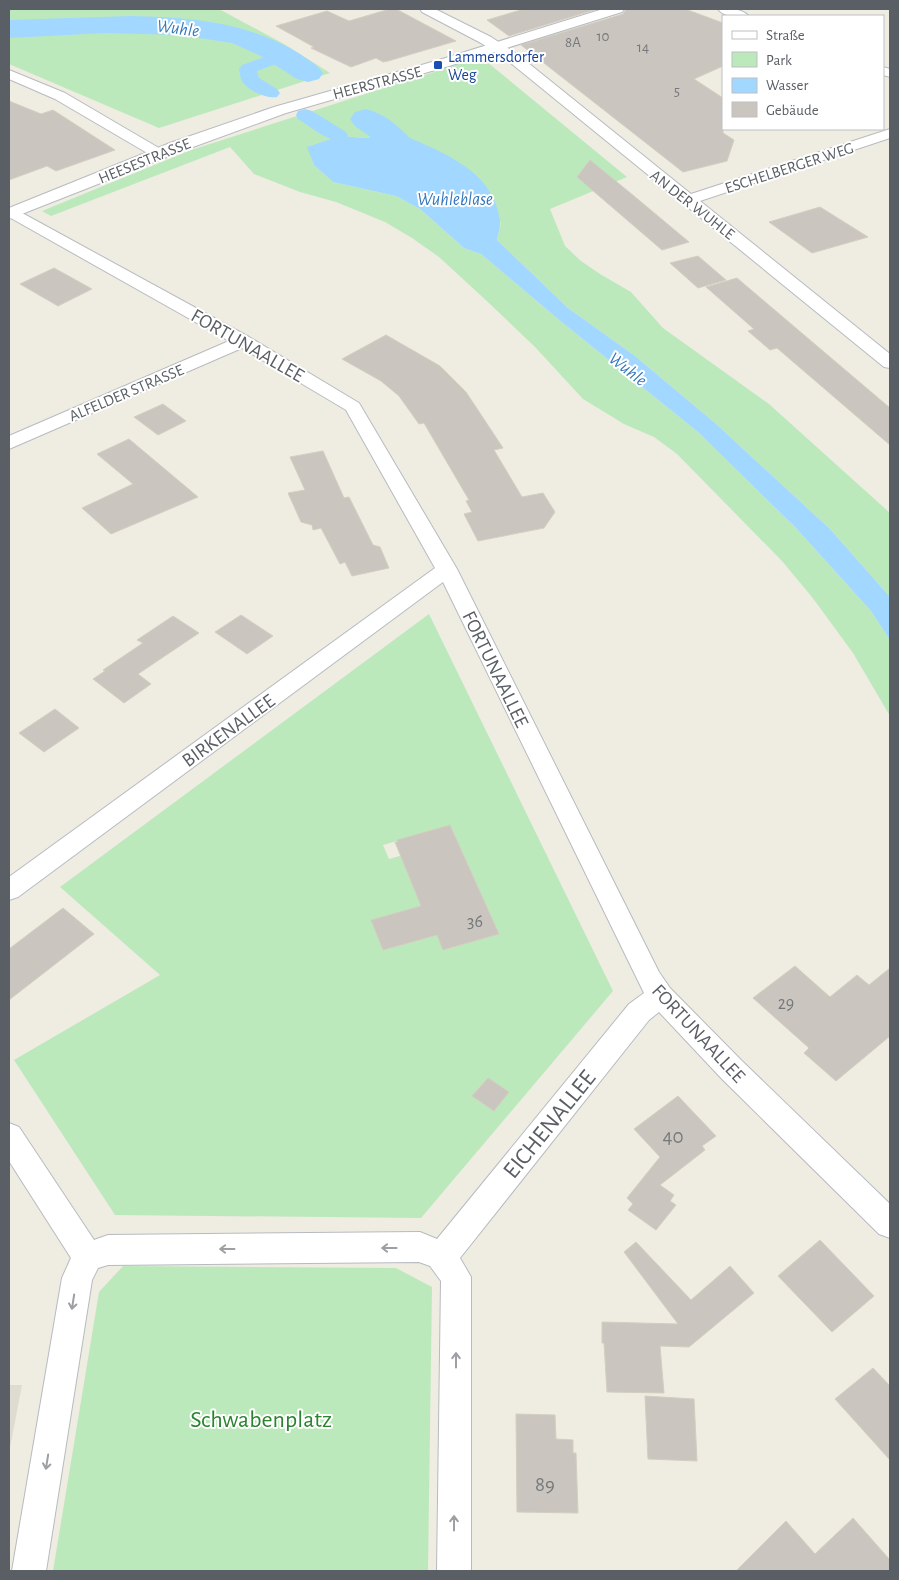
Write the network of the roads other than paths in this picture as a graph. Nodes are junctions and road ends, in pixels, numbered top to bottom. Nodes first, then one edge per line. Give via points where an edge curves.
1 (426, 9) edge
2 (617, 9) edge
3 (724, 9) edge
4 (741, 15) edge
5 (496, 46) junction
6 (9, 74) edge
7 (280, 110) joint
8 (890, 133) edge
9 (159, 154) junction
10 (688, 200) junction
11 (11, 213) edge
12 (243, 341) junction
13 (890, 363) edge
14 (9, 442) edge
15 (446, 569) junction
16 (9, 890) edge
17 (661, 996) junction
18 (9, 1136) edge
19 (890, 1224) edge
20 (88, 1256) junction
21 (441, 1256) junction
22 (29, 1571) edge
23 (454, 1571) edge

1 - 5 street
2 - 5 street, HEERSTRASSE
3 - 4 street
5 - 7 street, HEERSTRASSE
5 - 10 street, AN DER WUHLE
6 - 9 street via 60,96
7 - 9 street, HEESESTRASSE
8 - 10 street, ESCHELBERGER WEG
9 - 11 street, HEESESTRASSE
10 - 13 street, AN DER WUHLE
11 - 12 street, FORTUNAALLEE
12 - 14 street, ALFELDER STRASSE
12 - 15 street, FORTUNAALLEE via 353,407
15 - 16 street, BIRKENALLEE
15 - 17 street, FORTUNAALLEE via 644,968
17 - 19 street, FORTUNAALLEE
17 - 21 street, EICHENALLEE via 640,1012
18 - 20 street
21 -> 20 street via 420,1247 108,1250
20 -> 22 street via 77,1278
23 -> 21 street via 456,1276

